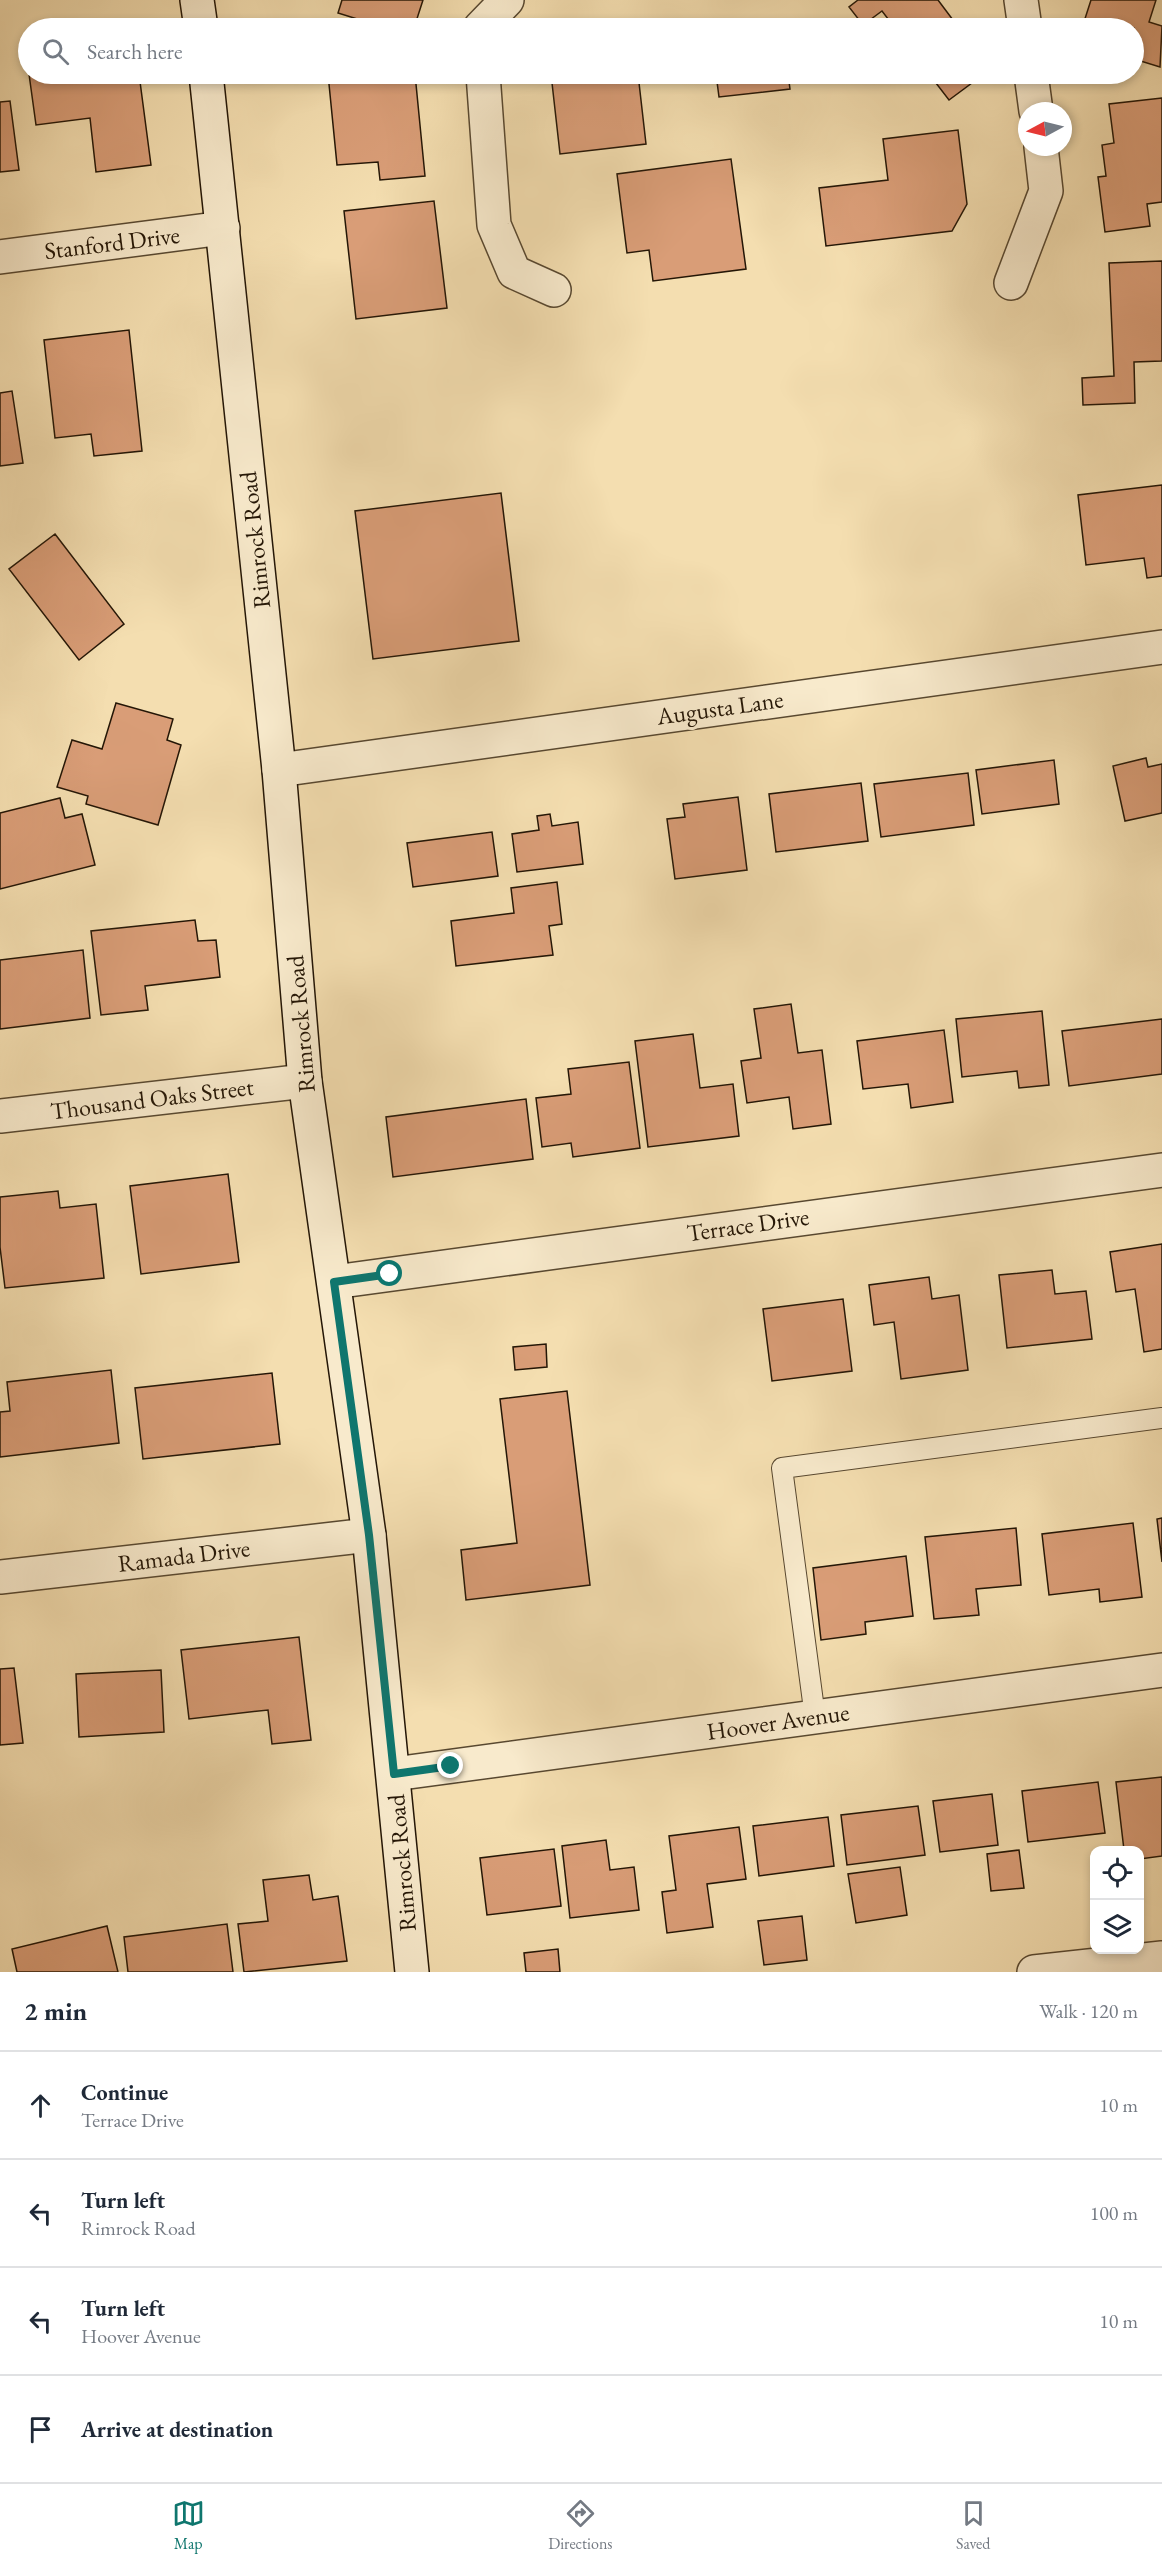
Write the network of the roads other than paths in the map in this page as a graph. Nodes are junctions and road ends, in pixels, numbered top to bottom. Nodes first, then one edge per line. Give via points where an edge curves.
1 (197, 0) edge
2 (507, 0) edge
3 (1021, 0) edge
4 (200, 18) edge
5 (490, 18) edge
6 (1023, 18) edge
7 (207, 84) edge
8 (484, 84) edge
9 (1032, 84) edge
10 (1035, 102) edge
11 (1042, 156) edge
12 (224, 228) junction
13 (0, 257) edge
14 (1011, 283) dead end
15 (554, 290) dead end
16 (1162, 647) edge
17 (279, 770) junction
18 (305, 1081) junction
19 (0, 1116) edge
20 (1162, 1170) edge
21 (334, 1282) junction
22 (1162, 1418) edge
23 (369, 1535) junction
24 (0, 1577) edge
25 (1162, 1670) edge
26 (815, 1717) junction
27 (394, 1774) junction
28 (1162, 1958) edge
29 (412, 1972) edge
30 (1034, 1972) edge

1 - 4 street
2 - 5 street
3 - 6 street
7 - 12 street, Rimrock Road
8 - 15 street via 494,225 514,272
9 - 10 street
11 - 14 street via 1046,191
12 - 13 street, Stanford Drive
12 - 17 street, Rimrock Road
16 - 17 street, Augusta Lane
17 - 18 street, Rimrock Road
18 - 19 street, Thousand Oaks Street
18 - 21 street, Rimrock Road
20 - 21 street, Terrace Drive
21 - 23 street, Rimrock Road
22 - 26 lane via 782,1468
23 - 24 street, Ramada Drive
23 - 27 street, Rimrock Road
25 - 26 street, Hoover Avenue
26 - 27 street, Hoover Avenue
27 - 29 street, Rimrock Road
28 - 30 street

